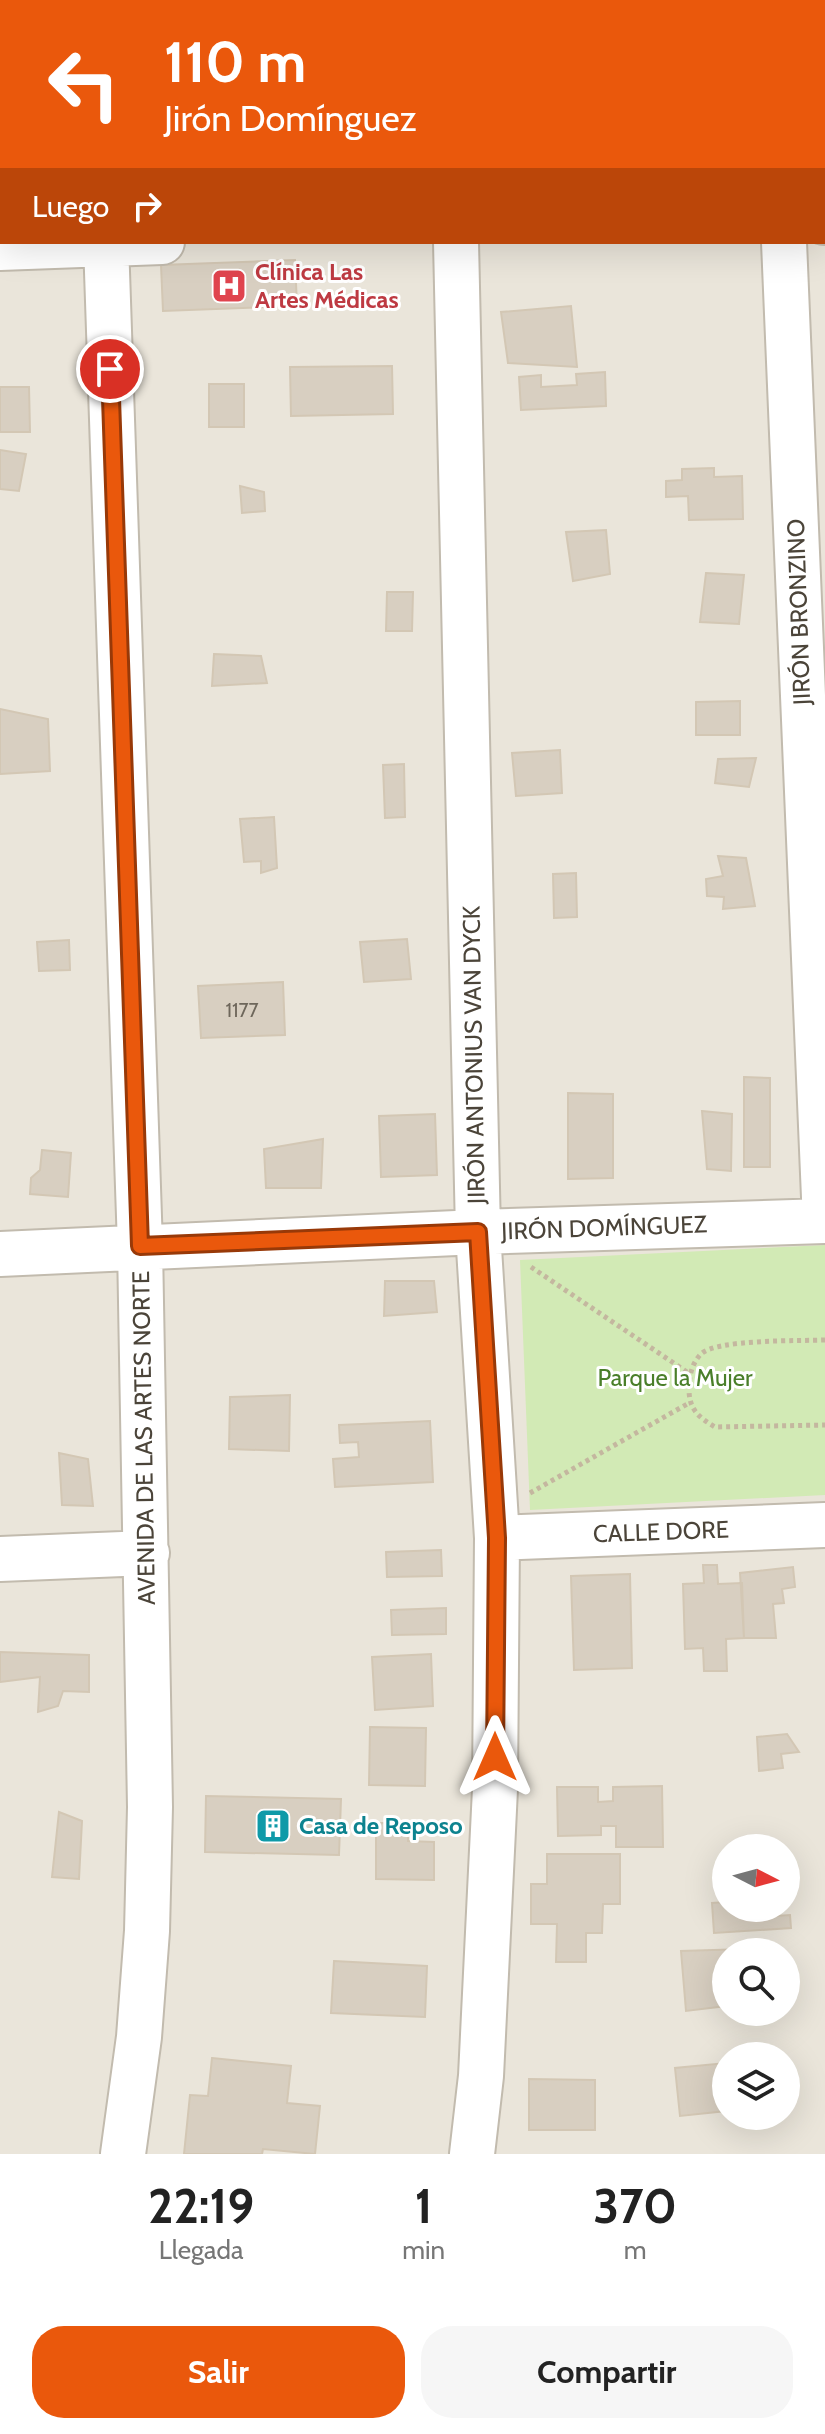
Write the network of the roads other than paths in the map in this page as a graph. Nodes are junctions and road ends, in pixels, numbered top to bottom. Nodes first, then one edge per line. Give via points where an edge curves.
1 (85, 244) edge
2 (106, 244) edge
3 (456, 244) edge
4 (784, 244) edge
5 (0, 248) edge
6 (825, 1221) edge
7 (478, 1232) junction
8 (140, 1246) junction
9 (0, 1254) edge
10 (825, 1525) edge
11 (496, 1526) junction
12 (147, 1553) junction
13 (0, 1559) edge
14 (123, 2154) edge
15 (472, 2154) edge

1 - 5 street
2 - 8 street, AVENIDA DE LAS ARTES NORTE
3 - 7 street, JIRÓN ANTONIUS VAN DYCK
4 - 6 street, JIRÓN BRONZINO
6 - 7 street, JIRÓN DOMÍNGUEZ
7 - 8 street, JIRÓN DOMÍNGUEZ
7 - 11 street, JIRÓN ANTONIUS VAN DYCK
8 - 9 street, JIRÓN DOMÍNGUEZ
8 - 12 street, AVENIDA DE LAS ARTES NORTE
10 - 11 street, CALLE DORE
11 - 15 street, JIRÓN ANTONIUS VAN DYCK via 495,1789 481,2076
12 - 13 street
12 - 14 street, AVENIDA DE LAS ARTES NORTE via 147,1931

